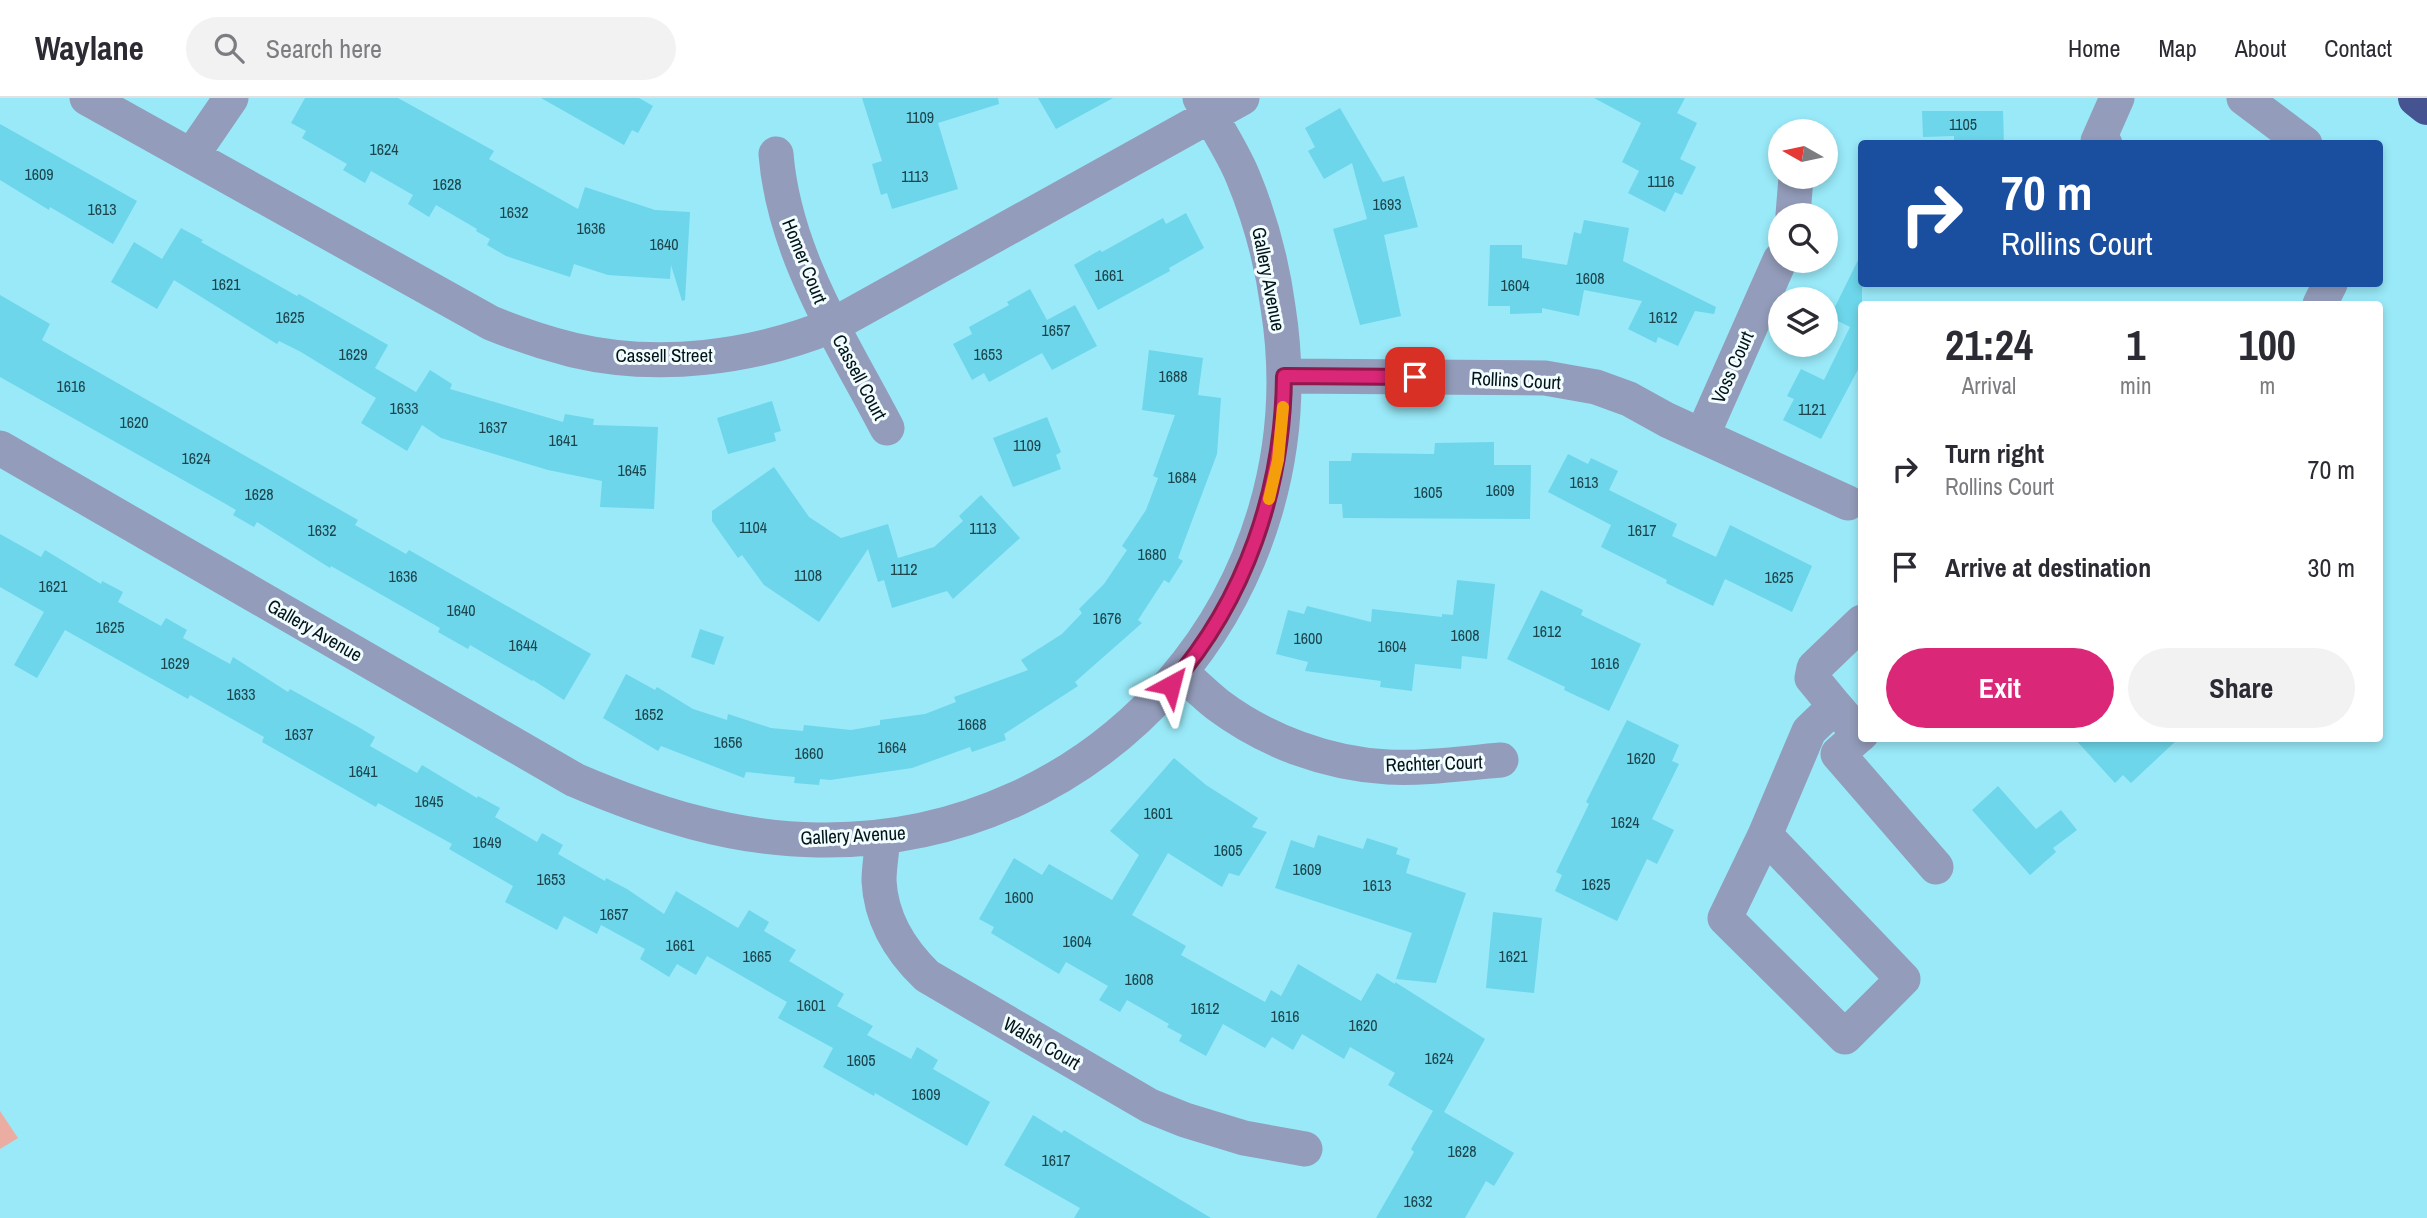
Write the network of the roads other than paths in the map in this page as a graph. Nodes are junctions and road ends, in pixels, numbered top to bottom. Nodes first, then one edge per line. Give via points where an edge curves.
1 (87, 98) edge
2 (231, 98) edge
3 (1242, 98) edge
4 (2117, 98) edge
5 (2244, 98) edge
6 (2417, 98) edge
7 (2427, 106) edge
8 (1205, 107) edge
9 (2098, 140) edge
10 (2300, 140) edge
11 (776, 154) dead end
12 (192, 155) junction
13 (1774, 273) edge
14 (833, 326) junction
15 (1284, 376) junction
16 (887, 428) dead end
17 (1702, 436) junction
18 (0, 448) edge
19 (1848, 503) dead end
20 (1858, 626) edge
21 (1182, 673) junction
22 (1835, 706) junction
23 (1858, 731) edge
24 (1858, 737) edge
25 (1501, 761) dead end
26 (1765, 835) junction
27 (883, 837) junction
28 (1936, 867) dead end
29 (1305, 1149) dead end

1 - 12 street, Cassell Street
2 - 12 street
3 - 8 street, Cassell Street
4 - 9 street
5 - 10 street
6 - 7 highway
8 - 14 street, Cassell Street
8 - 15 street, Gallery Avenue via 1243,176 1267,248 1279,310
11 - 14 street, Homer Court via 785,213 801,261
12 - 14 street, Cassell Street via 491,323 565,348 631,359 698,359 763,348
13 - 17 street, Voss Court
14 - 16 street, Cassell Court
15 - 17 street, Rollins Court via 1545,378 1597,387
15 - 21 street, Gallery Avenue via 1278,460 1265,516 1228,602
17 - 19 street, Rollins Court
18 - 27 street, Gallery Avenue via 575,780 637,807 701,825 780,838
20 - 22 street via 1814,668 1812,678
21 - 25 street, Rechter Court via 1218,705 1268,736 1314,754 1390,767
21 - 27 street, Gallery Avenue via 1118,736 1031,793 944,826
22 - 23 street
22 - 26 street via 1809,731
24 - 28 street via 1838,754
26 - 26 street via 1725,918 1845,1037 1903,979
27 - 29 street, Walsh Court via 879,880 884,911 910,960 927,976 1150,1106 1244,1138

